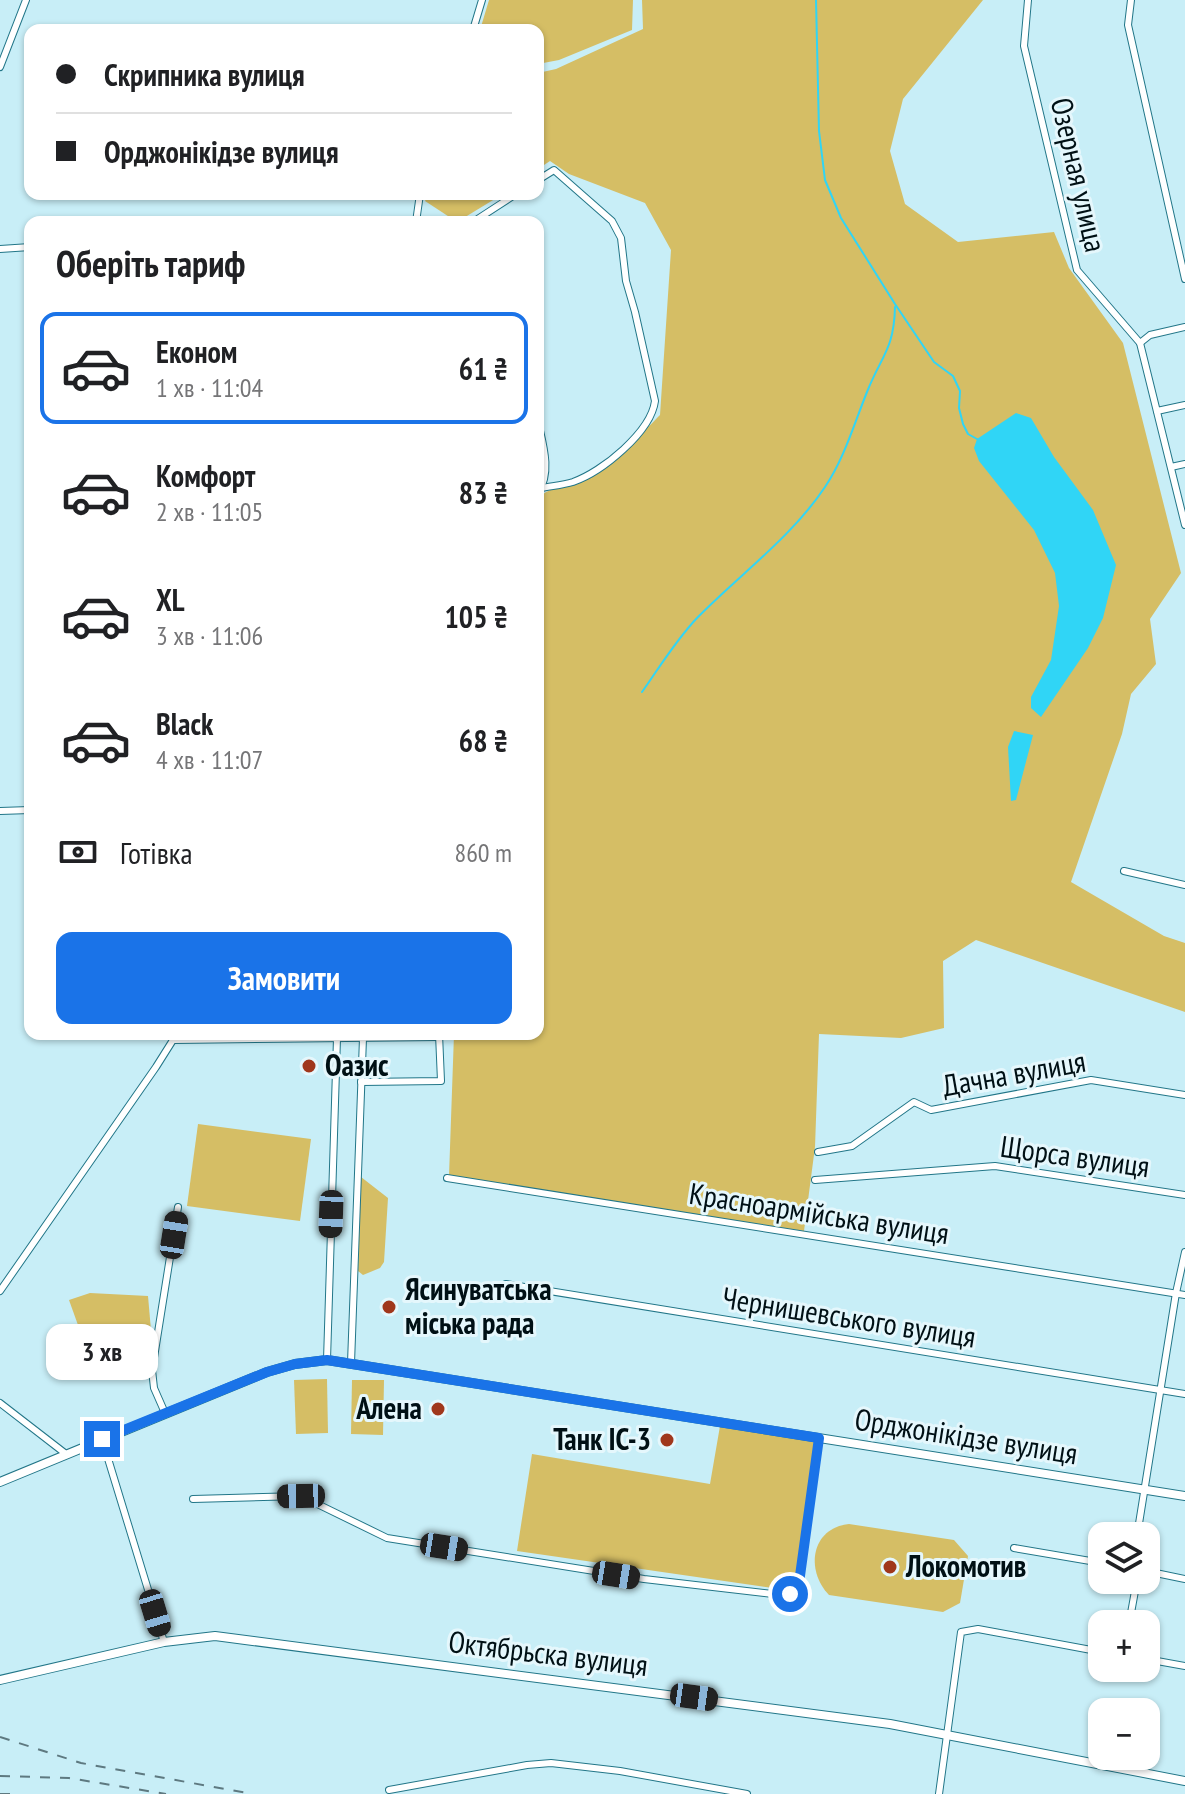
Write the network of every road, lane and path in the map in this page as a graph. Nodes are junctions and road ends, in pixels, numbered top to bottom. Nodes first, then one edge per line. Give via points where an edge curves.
1 (26, 0) edge
2 (482, 0) edge
3 (1028, 0) edge
4 (1131, 0) edge
5 (475, 24) edge
6 (0, 67) edge
7 (544, 176) edge
8 (507, 200) edge
9 (482, 216) edge
10 (24, 247) edge
11 (0, 249) edge
12 (1185, 279) edge
13 (1185, 327) edge
14 (1140, 343) junction
15 (1185, 405) edge
16 (1157, 411) junction
17 (1185, 464) edge
18 (1171, 467) junction
19 (544, 489) edge
20 (1185, 525) edge
21 (24, 810) edge
22 (0, 811) edge
23 (1124, 871) dead end
24 (1185, 885) edge
25 (171, 1040) edge
26 (337, 1040) edge
27 (363, 1040) edge
28 (439, 1040) edge
29 (361, 1082) junction
30 (1185, 1095) edge
31 (818, 1152) dead end
32 (447, 1178) dead end
33 (815, 1180) dead end
34 (1185, 1195) edge
35 (178, 1207) dead end
36 (1185, 1252) edge
37 (506, 1284) dead end
38 (0, 1291) edge
39 (1176, 1293) junction
40 (1185, 1295) edge
41 (327, 1360) junction
42 (351, 1363) junction
43 (1160, 1390) junction
44 (1185, 1394) edge
45 (0, 1403) edge
46 (165, 1413) junction
47 (819, 1438) junction
48 (102, 1439) junction
49 (66, 1454) junction
50 (0, 1482) edge
51 (1144, 1490) junction
52 (1185, 1496) edge
53 (193, 1499) dead end
54 (1139, 1522) edge
55 (1014, 1548) dead end
56 (1088, 1561) edge
57 (1160, 1574) edge
58 (1185, 1579) edge
59 (164, 1642) junction
60 (1088, 1649) edge
61 (1160, 1662) edge
62 (1185, 1666) edge
63 (0, 1680) edge
64 (947, 1733) junction
65 (1185, 1781) edge
66 (389, 1790) dead end
67 (747, 1794) edge
68 (939, 1794) edge

1 - 6 street
2 - 5 street
3 - 14 street, Озерная улица via 1024,46 1077,270
4 - 12 street via 1128,25
7 - 19 street via 554,170 612,221 621,238 655,401 648,423 606,463 575,481
8 - 9 street
10 - 11 street
13 - 14 street via 1150,335
14 - 16 street, Озерная улица
15 - 16 street
16 - 18 street, Озерная улица
17 - 18 street
18 - 20 street, Озерная улица
21 - 22 street
23 - 24 street
25 - 38 street
26 - 41 street
27 - 29 street
28 - 29 street via 441,1081
29 - 42 street
30 - 31 street, Дачна вулиця via 1091,1080 931,1110 914,1102 852,1146
32 - 39 street, Красноармійська вулиця
33 - 34 street, Щорса вулиця via 995,1166
35 - 46 street via 152,1370
36 - 39 street
37 - 43 street, Чернишевського вулиця
39 - 40 street, Красноармійська вулиця
39 - 43 street
41 - 42 main road, Орджонікідзе вулиця
41 - 46 main road, Орджонікідзе вулиця via 267,1372
42 - 47 main road, Орджонікідзе вулиця
43 - 44 street, Чернишевського вулиця
43 - 51 street
45 - 49 street
46 - 48 main road, Орджонікідзе вулиця
47 - 51 main road, Орджонікідзе вулиця
47 - 53 street via 799,1583 781,1595 387,1538 301,1496
48 - 49 main road, Орджонікідзе вулиця
48 - 59 street
49 - 50 main road, Орджонікідзе вулиця
51 - 52 main road, Орджонікідзе вулиця
51 - 54 street
55 - 56 street
57 - 58 street
59 - 63 main road, Октябрьска вулиця
59 - 64 main road, Октябрьска вулиця via 231,1638
60 - 64 street via 978,1629 961,1632
61 - 62 street
64 - 65 main road, Октябрьска вулиця
64 - 68 street
66 - 67 street via 551,1763

